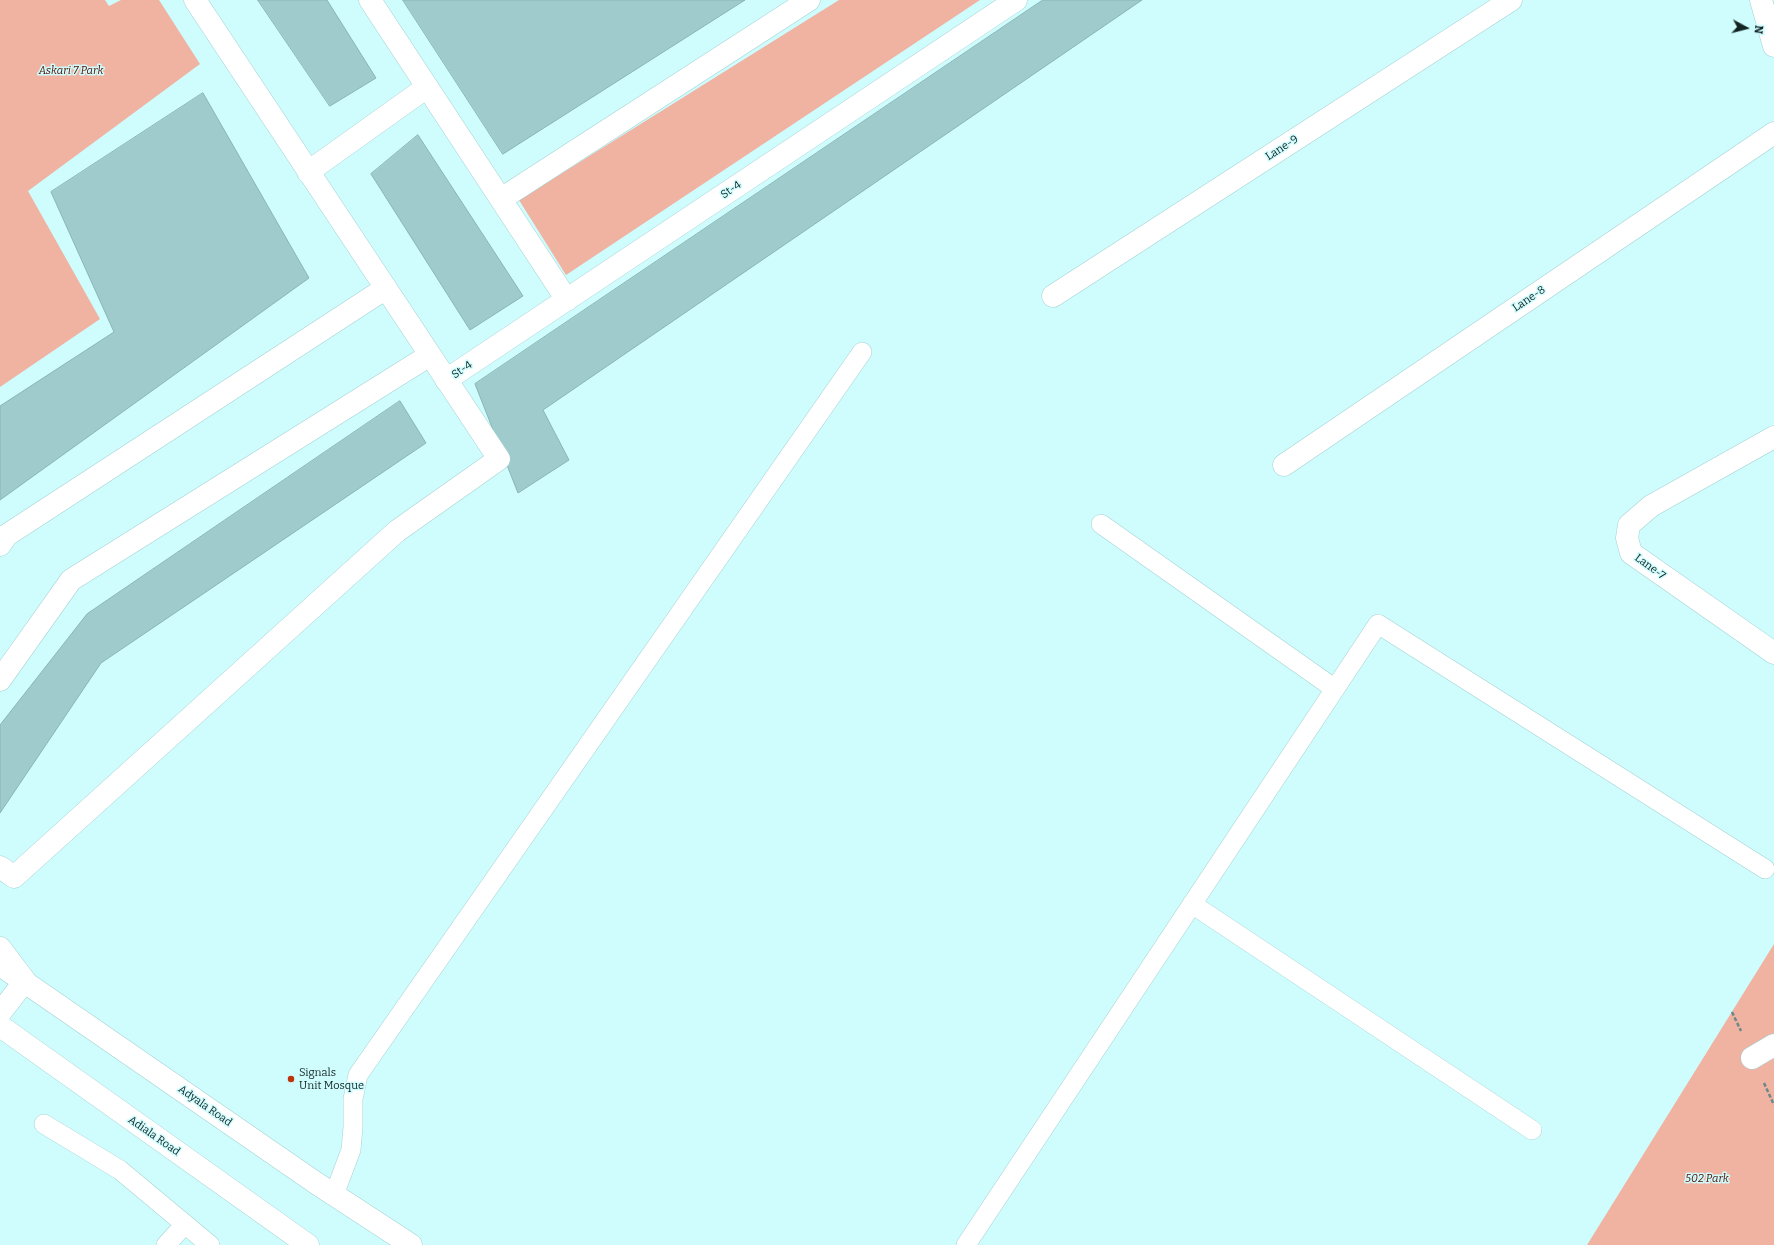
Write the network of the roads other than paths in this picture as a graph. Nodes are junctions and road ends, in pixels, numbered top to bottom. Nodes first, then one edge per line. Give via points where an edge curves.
1 (195, 0) edge
2 (370, 0) edge
3 (809, 0) edge
4 (1016, 0) edge
5 (1511, 0) edge
6 (1761, 0) edge
7 (1774, 11) edge
8 (1774, 46) edge
9 (427, 87) junction
10 (1774, 133) edge
11 (308, 172) junction
12 (500, 199) junction
13 (386, 288) junction
14 (1053, 296) dead end
15 (567, 300) junction
16 (862, 352) dead end
17 (430, 355) junction
18 (446, 380) junction
19 (1774, 437) edge
20 (1284, 465) dead end
21 (1101, 524) dead end
22 (0, 545) edge
23 (1774, 653) edge
24 (0, 680) edge
25 (1335, 689) junction
26 (0, 868) edge
27 (1765, 869) dead end
28 (1192, 904) junction
29 (0, 948) edge
30 (0, 964) edge
31 (25, 982) junction
32 (0, 1013) edge
33 (0, 1026) edge
34 (1774, 1045) edge
35 (1752, 1058) dead end
36 (44, 1124) dead end
37 (1532, 1130) dead end
38 (334, 1195) junction
39 (185, 1224) junction
40 (166, 1245) edge
41 (210, 1245) edge
42 (308, 1245) edge
43 (411, 1245) edge
44 (966, 1245) edge

1 - 11 street
2 - 9 street
3 - 12 street
4 - 15 street, St-4
5 - 14 street, Lane-9
6 - 7 street
6 - 8 street
9 - 11 street
9 - 12 street
10 - 20 street, Lane-8
11 - 13 street
12 - 15 street
13 - 17 street
13 - 22 street via 7,535
15 - 18 street, St-4
16 - 38 lane via 358,1075 352,1099 351,1150
17 - 18 street
17 - 24 street via 71,580
18 - 26 street via 499,459 397,531 14,877
19 - 23 street, Lane-7 via 1651,506 1629,525 1627,538 1631,553
21 - 25 lane
25 - 27 lane via 1378,624
25 - 28 lane
28 - 37 lane
28 - 44 lane
29 - 31 street
30 - 31 street, Adyala Road
31 - 32 street
31 - 38 street, Adyala Road
33 - 42 street, Adiala Road
34 - 35 street
36 - 39 lane via 120,1170
38 - 43 street, Adyala Road
39 - 40 lane
39 - 41 lane

